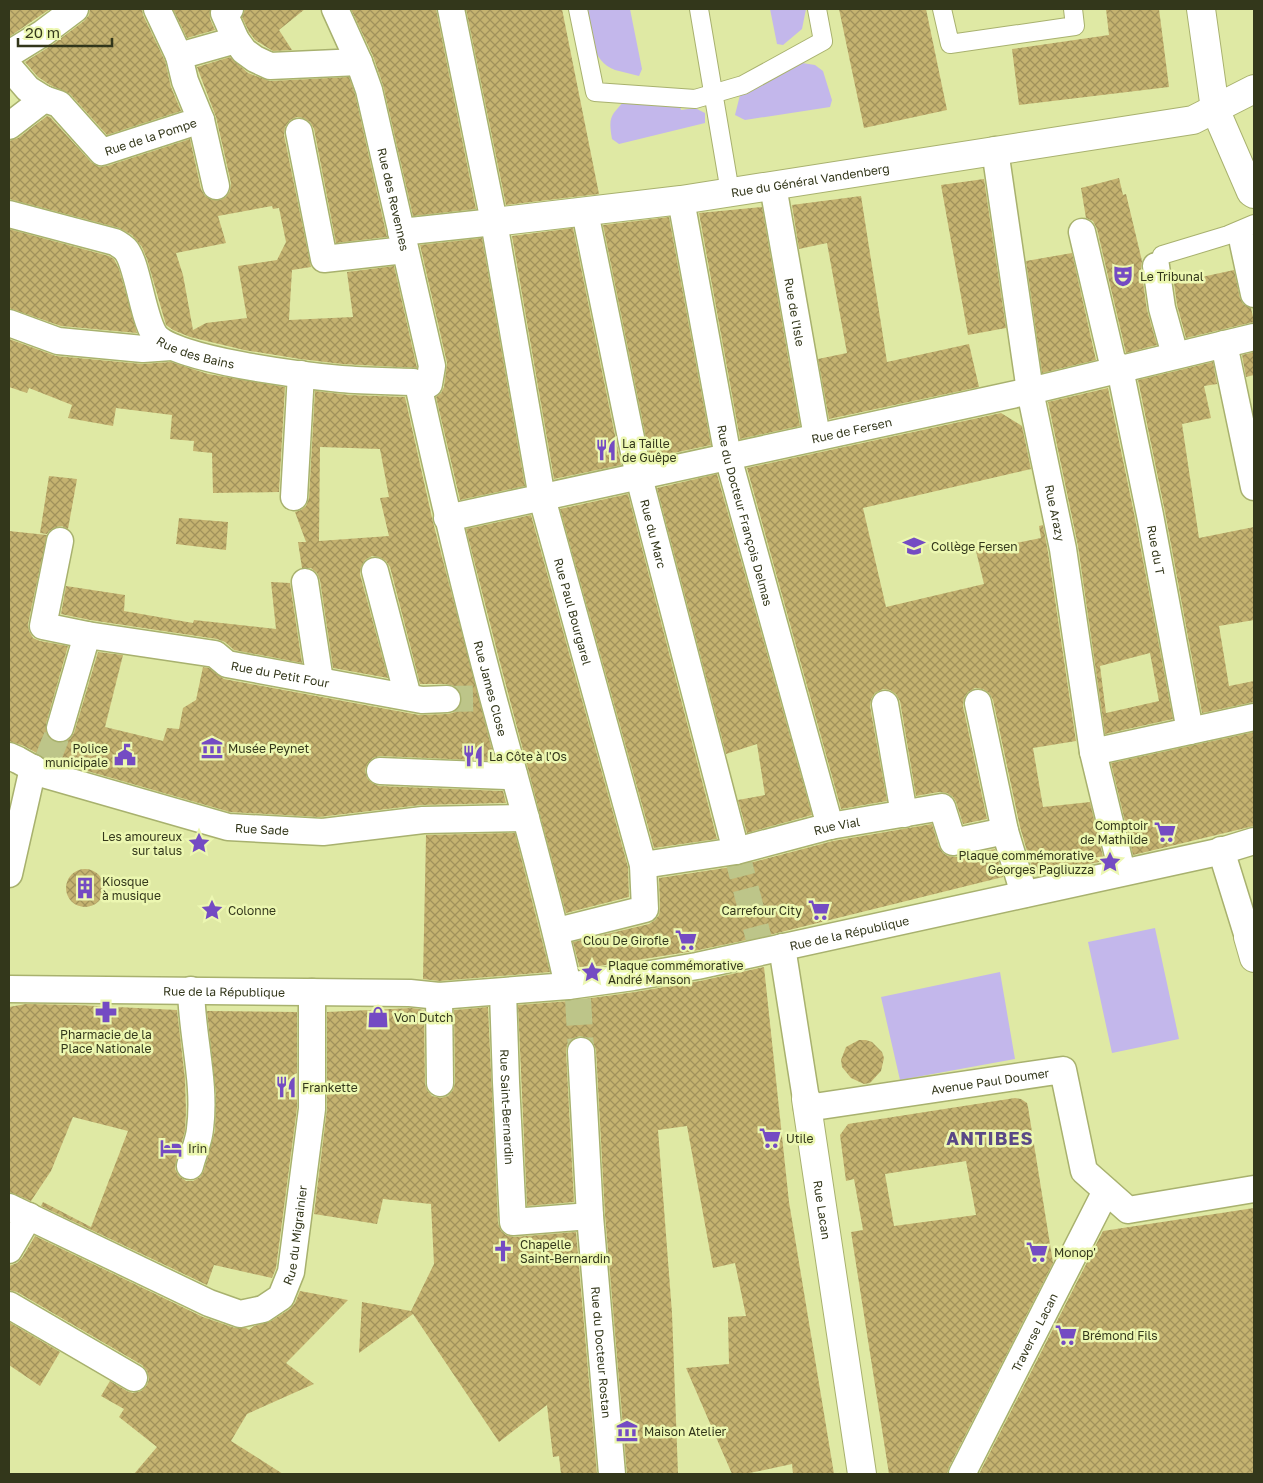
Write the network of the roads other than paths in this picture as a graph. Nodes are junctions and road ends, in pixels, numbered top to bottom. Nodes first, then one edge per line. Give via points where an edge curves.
1 (75, 9) edge
2 (157, 9) edge
3 (230, 9) edge
4 (335, 9) edge
5 (451, 9) edge
6 (578, 9) edge
7 (699, 9) edge
8 (817, 9) edge
9 (942, 9) edge
10 (1072, 9) edge
11 (1201, 9) edge
12 (236, 40) junction
13 (9, 54) edge
14 (179, 56) junction
15 (359, 62) junction
16 (9, 67) edge
17 (1254, 89) edge
18 (714, 94) junction
19 (44, 100) junction
20 (1215, 110) junction
21 (201, 120) junction
22 (9, 126) edge
23 (298, 132) dead end
24 (995, 150) junction
25 (216, 186) dead end
26 (773, 186) junction
27 (730, 192) junction
28 (1254, 194) edge
29 (681, 200) junction
30 (586, 212) junction
31 (9, 214) edge
32 (494, 222) junction
33 (1082, 232) dead end
34 (403, 241) junction
35 (1249, 241) edge
36 (1159, 260) joint
37 (1254, 294) edge
38 (9, 323) edge
39 (1254, 337) edge
40 (1224, 344) junction
41 (171, 347) junction
42 (1174, 355) junction
43 (1120, 369) junction
44 (301, 374) junction
45 (419, 389) junction
46 (1030, 391) junction
47 (817, 438) junction
48 (728, 457) junction
49 (639, 477) junction
50 (1254, 487) edge
51 (294, 497) dead end
52 (542, 498) junction
53 (447, 518) junction
54 (60, 541) dead end
55 (375, 571) dead end
56 (305, 582) dead end
57 (87, 635) junction
58 (320, 681) junction
59 (408, 697) junction
60 (447, 699) tunnel mouth
61 (978, 703) dead end
62 (885, 704) dead end
63 (1254, 717) edge
64 (60, 728) tunnel mouth
65 (1190, 731) junction
66 (1093, 752) junction
67 (9, 756) edge
68 (41, 768) junction
69 (380, 771) dead end
70 (514, 774) junction
71 (904, 814) junction
72 (526, 818) junction
73 (830, 826) junction
74 (1005, 831) junction
75 (1254, 841) edge
76 (1221, 850) junction
77 (736, 851) junction
78 (643, 865) junction
79 (1122, 872) junction
80 (9, 874) edge
81 (1024, 894) junction
82 (557, 931) junction
83 (1252, 944) edge
84 (782, 947) junction
85 (9, 989) edge
86 (191, 990) junction
87 (574, 990) junction
88 (312, 992) junction
89 (504, 992) junction
90 (439, 996) junction
91 (581, 1051) tunnel mouth
92 (440, 1082) dead end
93 (806, 1103) junction
94 (190, 1166) dead end
95 (1254, 1189) edge
96 (1106, 1191) junction
97 (19, 1212) edge
98 (590, 1216) junction
99 (9, 1250) edge
100 (9, 1305) edge
101 (134, 1378) dead end
102 (612, 1474) edge
103 (862, 1474) edge
104 (962, 1474) edge

1 - 13 street
2 - 14 street, Rue de la Pompe
3 - 12 street via 224,13
4 - 15 street, Rue des Revennes
5 - 32 street, Rue Paul Bourgarel
6 - 18 lane via 595,92 695,99
7 - 18 lane
8 - 18 lane via 823,41 743,85
9 - 10 lane via 950,44 1075,26
11 - 20 street
12 - 14 street
12 - 15 street via 255,59 270,66
14 - 21 street, Rue de la Pompe
15 - 34 street, Rue des Revennes
16 - 19 street via 28,89
17 - 20 street, Rue du Général Vandenberg
18 - 27 lane
19 - 21 street, Rue de la Pompe via 59,104 102,152
19 - 22 street
20 - 24 street, Rue du Général Vandenberg via 1193,120
20 - 28 street
21 - 25 street, Rue de la Pompe
23 - 34 street, Rue du Général Vandenberg via 324,259
24 - 26 street, Rue du Général Vandenberg
24 - 46 street, Rue Arazy
26 - 27 street, Rue du Général Vandenberg
26 - 47 street, Rue de l'Isle
27 - 29 street, Rue du Général Vandenberg
29 - 30 street, Rue du Général Vandenberg
29 - 48 street, Rue du Docteur François Delmas
30 - 32 street, Rue du Général Vandenberg
30 - 49 street, Rue du Marc
31 - 41 street, Rue des Bains via 116,242 126,250 146,316 156,337
32 - 34 street, Rue du Général Vandenberg
32 - 52 street, Rue Paul Bourgarel
33 - 43 street, Rue du T via 1112,360
34 - 45 street, Rue des Revennes via 432,366 429,384
35 - 36 lane via 1228,235
35 - 37 street
36 - 42 street via 1162,308
38 - 41 street via 58,341 143,349
39 - 40 street, Rue de Fersen
40 - 42 street, Rue de Fersen
40 - 50 street
41 - 44 street, Rue des Bains via 199,356
42 - 43 street, Rue de Fersen
43 - 46 street, Rue de Fersen
43 - 65 street, Rue du T
44 - 45 street, Rue des Bains via 413,382
44 - 51 street
45 - 53 street, Rue James Close
46 - 47 street, Rue de Fersen
46 - 66 street, Rue Arazy via 1062,549
47 - 48 street, Rue de Fersen
48 - 49 street, Rue de Fersen
48 - 73 street, Rue du Docteur François Delmas
49 - 52 street, Rue de Fersen
49 - 77 street, Rue du Marc
52 - 53 street, Rue de Fersen
52 - 78 street, Rue Paul Bourgarel
53 - 70 street, Rue James Close
54 - 57 street, Rue du Petit Four via 43,626
55 - 59 street
56 - 58 street
57 - 58 street, Rue du Petit Four via 215,654 228,664
57 - 64 street
58 - 59 street, Rue du Petit Four
59 - 60 street, Rue du Petit Four
61 - 74 street
62 - 71 street
63 - 65 street
65 - 66 street
66 - 79 street, Rue Arazy
67 - 68 street, Rue Sade
68 - 72 street, Rue Sade via 228,827 323,832 423,820
68 - 80 street
69 - 70 street
70 - 72 street, Rue James Close
71 - 73 street, Rue Vial
71 - 74 street, Rue Vial via 942,807 953,842
72 - 82 street, Rue James Close
73 - 77 street, Rue Vial
74 - 81 street
75 - 76 street, Rue de la République
76 - 79 street, Rue de la République
76 - 83 street
77 - 78 street, Rue Vial
78 - 82 street, Rue Paul Bourgarel via 645,910
79 - 81 street, Rue de la République
81 - 84 street, Rue de la République
82 - 87 street, Rue James Close
84 - 87 street, Rue de la République
84 - 93 street, Rue Lacan
85 - 86 street, Rue de la République
86 - 88 street, Rue de la République
86 - 94 street via 201,1083 200,1130
87 - 89 street, Rue de la République
88 - 90 street, Rue de la République via 410,992
88 - 97 street, Rue du Migrainier via 312,1109 291,1272 281,1297 263,1309 240,1314 209,1303
89 - 90 street, Rue de la République
89 - 98 street, Rue Saint-Bernardin via 513,1222
90 - 92 street
91 - 98 street, Rue du Docteur Rostan
93 - 96 street, Avenue Paul Doumer via 1063,1070 1084,1171
93 - 103 street, Rue Lacan
95 - 96 street, Avenue Paul Doumer via 1128,1210
96 - 104 street, Traverse Lacan
97 - 99 street
98 - 102 street, Rue du Docteur Rostan
100 - 101 street

